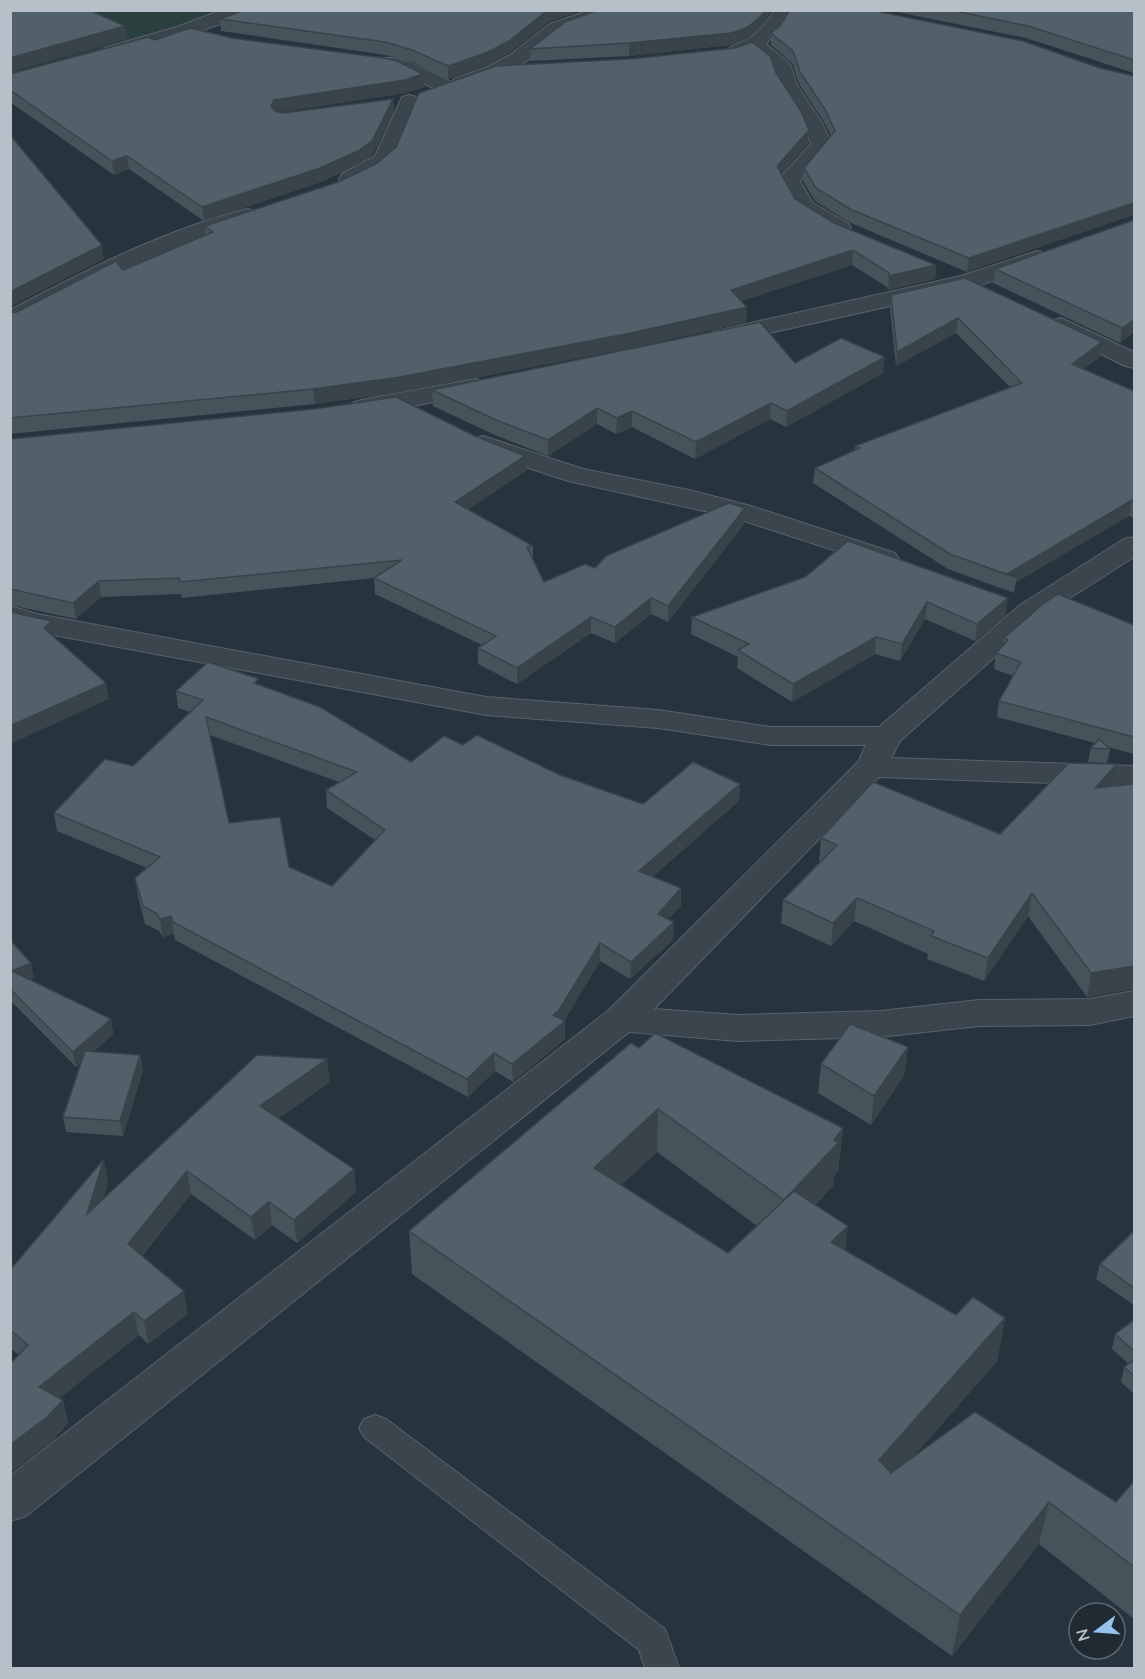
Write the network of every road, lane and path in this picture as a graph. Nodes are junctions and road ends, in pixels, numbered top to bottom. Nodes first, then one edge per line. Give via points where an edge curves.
1 (241, 10) edge
2 (609, 10) edge
3 (785, 10) edge
4 (184, 31) junction
5 (214, 38) edge
6 (755, 45) junction
7 (714, 54) edge
8 (97, 56) edge
9 (366, 60) edge
10 (539, 69) edge
11 (494, 71) junction
12 (448, 88) junction
13 (330, 189) edge
14 (264, 210) edge
15 (863, 238) edge
16 (1057, 251) edge
17 (936, 269) edge
18 (968, 282) junction
19 (995, 294) edge
20 (1045, 317) edge
21 (10, 320) edge
22 (700, 341) edge
23 (1134, 361) edge
24 (493, 384) edge
25 (401, 402) junction
26 (336, 411) edge
27 (1134, 545) edge
28 (908, 568) edge
29 (10, 615) edge
30 (887, 736) junction
31 (872, 767) junction
32 (1134, 776) edge
33 (1134, 1004) edge
34 (622, 1019) junction
35 (375, 1428) dead end
36 (10, 1502) edge
37 (662, 1668) edge

1 - 4 street
2 - 11 street via 557,28
3 - 6 street via 770,33
4 - 5 street
4 - 8 street
6 - 7 street
6 - 15 street via 780,64 787,85 822,146 789,180 804,207
9 - 12 street via 405,68
10 - 11 street
11 - 12 street
12 - 13 street via 402,102 407,112 384,160
14 - 21 street via 102,270
16 - 18 street
17 - 18 street
18 - 19 street
18 - 22 street
20 - 23 street
24 - 25 street
25 - 26 street
25 - 28 street via 477,442 538,464 723,506
27 - 30 street via 1018,607
29 - 30 street via 486,706 658,719 771,736
30 - 31 street
31 - 32 street
31 - 34 street
33 - 34 street via 1090,1012 979,1012 880,1024 738,1028
34 - 36 street
35 - 37 lane via 653,1640

